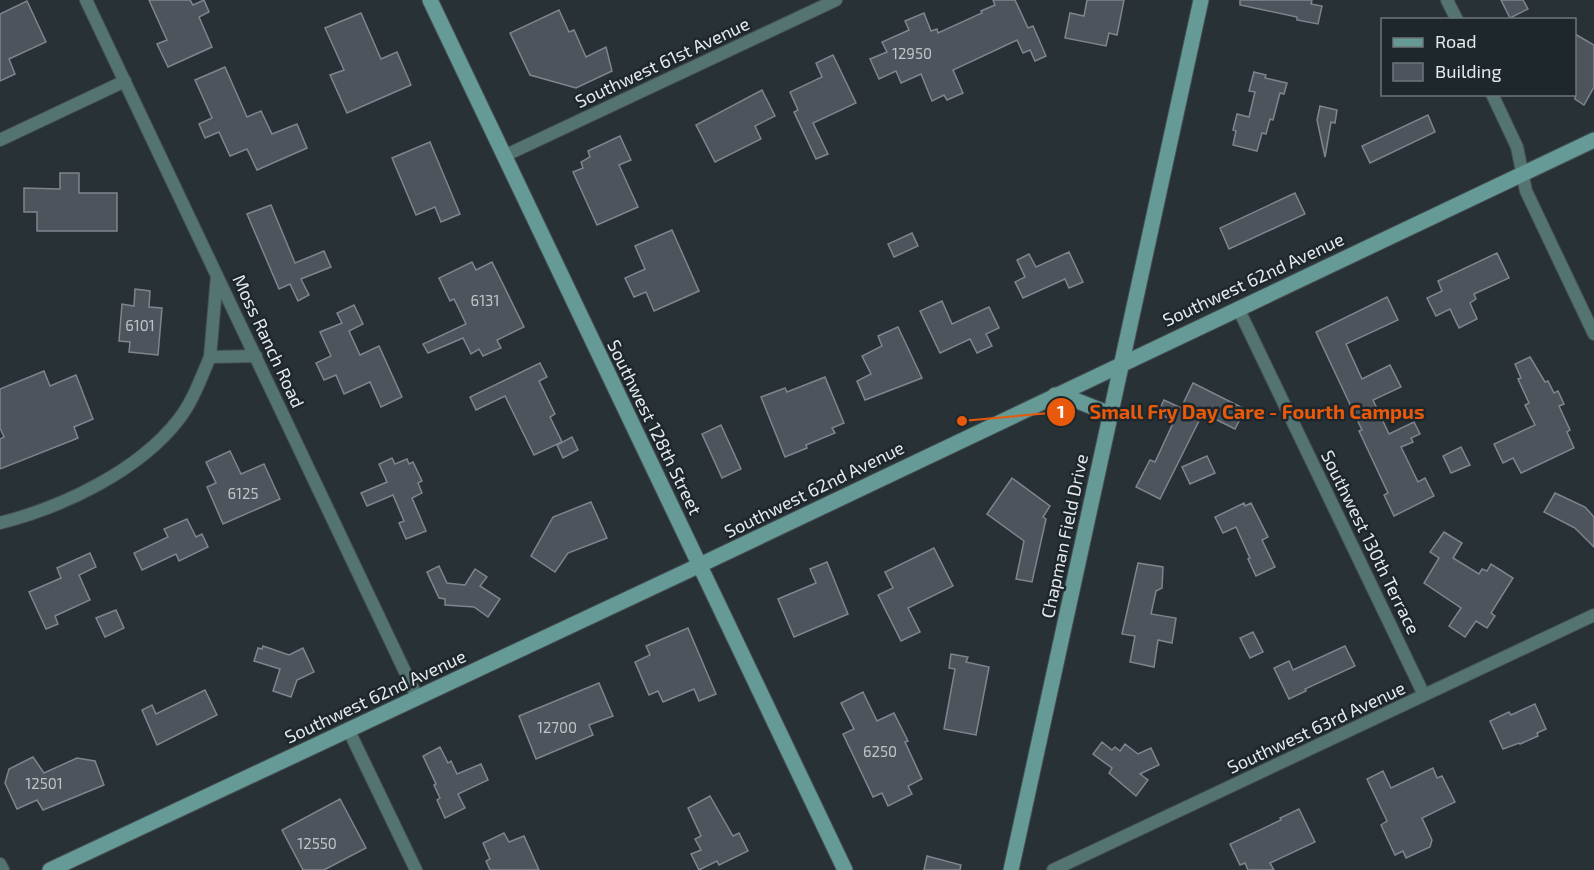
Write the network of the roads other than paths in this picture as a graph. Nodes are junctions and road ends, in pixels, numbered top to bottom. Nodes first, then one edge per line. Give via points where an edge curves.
1 (86, 0) edge
2 (430, 0) edge
3 (836, 0) edge
4 (1201, 0) edge
5 (1447, 0) edge
6 (1456, 18) edge
7 (125, 81) junction
8 (1493, 96) edge
9 (0, 140) edge
10 (1594, 140) edge
11 (504, 156) junction
12 (1522, 174) junction
13 (217, 273) junction
14 (1238, 308) junction
15 (1594, 334) edge
16 (256, 356) junction
17 (210, 357) junction
18 (1122, 363) junction
19 (1055, 395) junction
20 (1110, 414) junction
21 (0, 523) edge
22 (700, 565) junction
23 (1594, 615) edge
24 (1424, 695) junction
25 (417, 697) junction
26 (349, 730) junction
27 (0, 864) edge
28 (3, 870) edge
29 (50, 870) edge
30 (416, 870) edge
31 (845, 870) edge
32 (1011, 870) edge
33 (1053, 870) edge

1 - 7 street, Moss Ranch Road
2 - 11 street, Southwest 128th Street
3 - 11 street, Southwest 61st Avenue
4 - 18 street, Chapman Field Drive
5 - 6 street
7 - 9 street
7 - 13 street, Moss Ranch Road
8 - 12 street via 1517,147
10 - 12 street, Southwest 62nd Avenue
11 - 22 street, Southwest 128th Street
12 - 14 street, Southwest 62nd Avenue
12 - 15 street via 1526,191
13 - 16 street, Moss Ranch Road
13 - 17 street
14 - 18 street, Southwest 62nd Avenue
14 - 24 street, Southwest 130th Terrace
16 - 17 street
16 - 25 street, Moss Ranch Road
17 - 21 street via 180,418 151,448 87,489
18 - 19 street, Southwest 62nd Avenue
18 - 20 street, Chapman Field Drive
19 - 20 street
19 - 22 street, Southwest 62nd Avenue
20 - 32 street, Chapman Field Drive
22 - 25 street, Southwest 62nd Avenue
22 - 31 street, Southwest 128th Street
23 - 24 street, Southwest 63rd Avenue
24 - 33 street, Southwest 63rd Avenue
25 - 26 street, Southwest 62nd Avenue
26 - 29 street, Southwest 62nd Avenue
26 - 30 street
27 - 28 street

